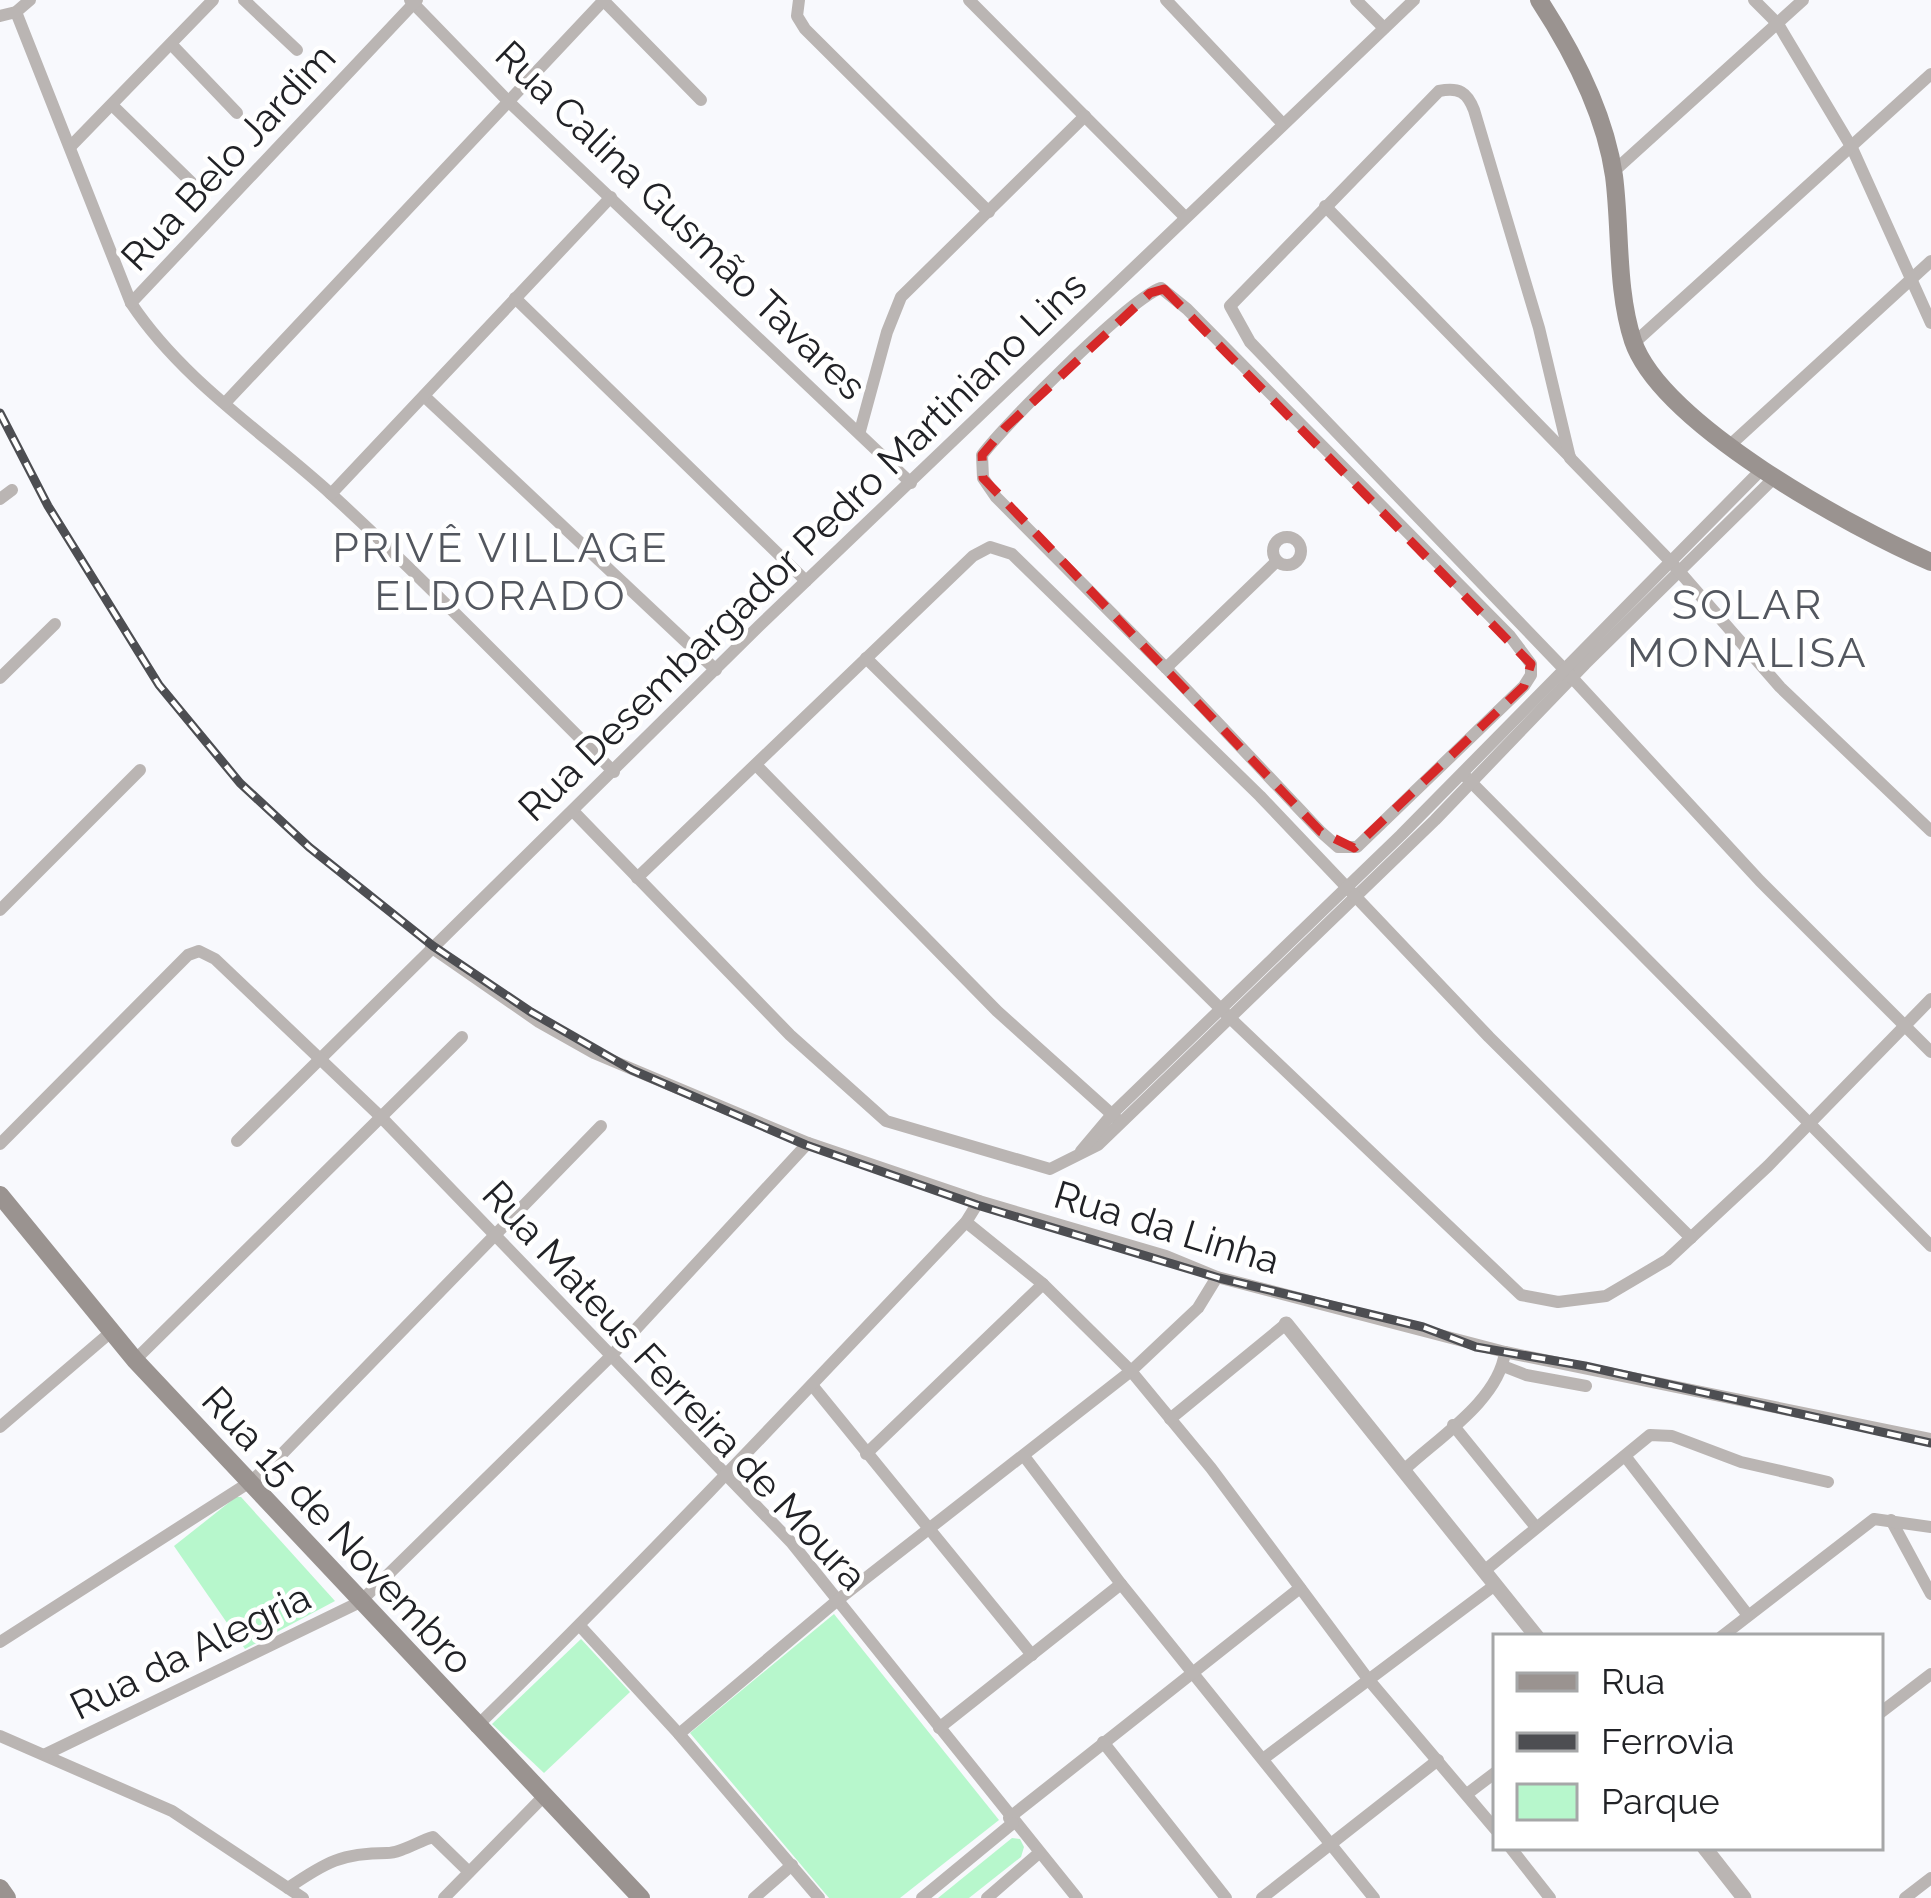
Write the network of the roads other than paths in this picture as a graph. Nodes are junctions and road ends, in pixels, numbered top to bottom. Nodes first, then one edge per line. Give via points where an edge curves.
1 (30, 0) edge
2 (213, 0) edge
3 (244, 0) edge
4 (604, 0) edge
5 (969, 0) edge
6 (1166, 0) edge
7 (1356, 0) edge
8 (1414, 0) edge
9 (1539, 0) edge
10 (1754, 0) edge
11 (1804, 0) edge
12 (414, 1) edge
13 (798, 6) edge
14 (16, 12) junction
15 (0, 16) edge
16 (1778, 24) junction
17 (1384, 28) junction
18 (171, 44) junction
19 (297, 50) dead end
20 (1931, 74) edge
21 (701, 100) dead end
22 (509, 102) junction
23 (112, 105) junction
24 (237, 113) dead end
25 (1085, 116) junction
26 (1283, 124) junction
27 (71, 146) junction
28 (1852, 148) junction
29 (1613, 172) junction
30 (190, 182) dead end
31 (611, 197) junction
32 (1324, 206) junction
33 (989, 212) junction
34 (1185, 217) junction
35 (1931, 261) edge
36 (1910, 279) junction
37 (515, 298) junction
38 (131, 303) junction
39 (1931, 323) edge
40 (1063, 334) junction
41 (1634, 343) junction
42 (1083, 352) junction
43 (424, 396) junction
44 (225, 403) junction
45 (860, 431) junction
46 (1729, 446) junction
47 (1570, 458) junction
48 (1768, 473) junction
49 (911, 483) junction
50 (331, 494) junction
51 (1276, 561) dead end
52 (1931, 562) edge
53 (1674, 567) junction
54 (806, 581) junction
55 (55, 624) dead end
56 (866, 658) junction
57 (1166, 668) junction
58 (716, 670) junction
59 (1568, 674) junction
60 (0, 678) edge
61 (756, 765) junction
62 (140, 770) dead end
63 (614, 772) junction
64 (1466, 777) junction
65 (573, 811) junction
66 (1931, 831) edge
67 (637, 878) junction
68 (1351, 891) junction
69 (0, 910) edge
70 (431, 947) junction
71 (1931, 999) edge
72 (1225, 1012) junction
73 (1903, 1025) junction
74 (462, 1036) dead end
75 (1931, 1052) edge
76 (319, 1056) junction
77 (382, 1118) junction
78 (1116, 1119) junction
79 (1809, 1123) junction
80 (601, 1126) dead end
81 (237, 1141) dead end
82 (808, 1143) junction
83 (0, 1144) edge
84 (0, 1195) edge
85 (979, 1201) junction
86 (966, 1222) junction
87 (494, 1237) junction
88 (1691, 1238) junction
89 (1931, 1246) edge
90 (1217, 1277) junction
91 (1043, 1284) junction
92 (1286, 1324) joint
93 (111, 1332) junction
94 (611, 1355) junction
95 (1504, 1359) junction
96 (135, 1360) junction
97 (1131, 1371) junction
98 (812, 1385) junction
99 (1586, 1386) dead end
100 (1170, 1418) junction
101 (1453, 1425) junction
102 (0, 1426) edge
103 (1931, 1439) edge
104 (866, 1454) junction
105 (1024, 1456) junction
106 (1624, 1456) junction
107 (1405, 1469) junction
108 (725, 1472) junction
109 (250, 1482) junction
110 (1828, 1482) dead end
111 (1891, 1520) junction
112 (1535, 1526) junction
113 (1931, 1527) edge
114 (932, 1530) junction
115 (1490, 1578) junction
116 (1121, 1584) junction
117 (1300, 1588) junction
118 (1931, 1594) edge
119 (839, 1599) junction
120 (360, 1601) junction
121 (1747, 1614) junction
122 (580, 1626) junction
123 (1536, 1634) edge
124 (1724, 1634) edge
125 (0, 1642) edge
126 (1032, 1655) junction
127 (1191, 1672) junction
128 (1931, 1674) edge
129 (1368, 1678) junction
130 (1883, 1711) edge
131 (476, 1727) junction
132 (939, 1728) junction
133 (679, 1734) junction
134 (0, 1736) edge
135 (1103, 1742) junction
136 (46, 1754) junction
137 (1263, 1759) junction
138 (1438, 1760) junction
139 (1493, 1774) edge
140 (1467, 1794) junction
141 (544, 1796) junction
142 (1011, 1820) junction
143 (1493, 1826) edge
144 (1330, 1845) junction
145 (1512, 1850) edge
146 (1708, 1850) edge
147 (1039, 1852) junction
148 (792, 1865) junction
149 (469, 1872) junction
150 (1931, 1878) edge
151 (0, 1888) edge
152 (288, 1888) junction
153 (7, 1898) edge
154 (302, 1898) edge
155 (444, 1898) edge
156 (641, 1898) edge
157 (754, 1898) edge
158 (819, 1898) edge
159 (922, 1898) edge
160 (987, 1898) edge
161 (1077, 1898) edge
162 (1226, 1898) edge
163 (1262, 1898) edge
164 (1374, 1898) edge
165 (1550, 1898) edge
166 (1744, 1898) edge
167 (1905, 1898) edge

1 - 14 street
2 - 18 street
3 - 19 street
4 - 21 street
4 - 22 street
5 - 25 street
6 - 26 street
7 - 17 street
8 - 17 street, Rua Desembargador Pedro Martiniano Lins
9 - 29 main road via 1593,101
10 - 16 street
11 - 16 street
12 - 22 street, Rua Calina Gusmão Tavares
12 - 38 street, Rua Belo Jardim
13 - 33 street via 805,29
14 - 15 street
14 - 27 street
16 - 28 street
16 - 29 street
17 - 26 street, Rua Desembargador Pedro Martiniano Lins
18 - 23 street
18 - 24 street
20 - 28 street
22 - 31 street, Rua Calina Gusmão Tavares
22 - 44 street
23 - 27 street
23 - 30 street
25 - 33 street
25 - 34 street
26 - 34 street, Rua Desembargador Pedro Martiniano Lins
27 - 38 street
28 - 36 street
28 - 41 street
29 - 41 main road
31 - 37 street
31 - 45 street, Rua Calina Gusmão Tavares
32 - 47 street
32 - 47 street via 1439,91 1469,97
32 - 59 street via 1230,306 1250,342
33 - 45 street via 898,303
34 - 40 street, Rua Desembargador Pedro Martiniano Lins
35 - 36 street
36 - 39 street
36 - 46 street
37 - 43 street
37 - 54 street
38 - 44 street
40 - 42 street
40 - 49 street, Rua Desembargador Pedro Martiniano Lins
41 - 46 main road via 1658,380
42 - 57 street via 987,448 982,478
42 - 57 street via 1164,289 1510,636 1532,672 1376,831 1346,848 1321,832
43 - 50 street
43 - 58 street
44 - 50 street
45 - 49 street, Rua Calina Gusmão Tavares
46 - 48 main road
47 - 53 street
48 - 52 main road
48 - 53 street
49 - 54 street, Rua Desembargador Pedro Martiniano Lins
50 - 63 street
51 - 57 street
53 - 59 street
53 - 66 street via 1780,687
54 - 58 street, Rua Desembargador Pedro Martiniano Lins
55 - 60 street
56 - 61 street
56 - 68 street via 974,556 991,547 1012,554
56 - 72 street
58 - 63 street, Rua Desembargador Pedro Martiniano Lins
59 - 64 street
59 - 73 street
61 - 67 street
61 - 78 street
62 - 69 street
63 - 65 street, Rua Desembargador Pedro Martiniano Lins
64 - 68 street
64 - 79 street
65 - 67 street
65 - 70 street, Rua Desembargador Pedro Martiniano Lins
67 - 78 street via 886,1121 1050,1169
68 - 72 street
68 - 88 street
70 - 76 street, Rua Desembargador Pedro Martiniano Lins
70 - 82 street, Rua da Linha via 594,1053
71 - 73 street
72 - 78 street
72 - 88 street via 1521,1295 1558,1302 1606,1295
73 - 75 street
73 - 79 street
74 - 77 street
76 - 77 street, Rua Mateus Ferreira de Moura
76 - 81 street, Rua Desembargador Pedro Martiniano Lins
76 - 83 street, Rua Mateus Ferreira de Moura via 215,958 194,952
77 - 87 street, Rua Mateus Ferreira de Moura
77 - 96 street
79 - 88 street
79 - 89 street
80 - 87 street
82 - 85 street, Rua da Linha
82 - 94 street, Rua da Alegria
84 - 93 main road, Rua 15 de Novembro
85 - 86 street
85 - 90 street, Rua da Linha
86 - 91 street
86 - 98 street
87 - 94 street, Rua Mateus Ferreira de Moura
87 - 109 street
90 - 95 street, Rua da Linha
90 - 97 street via 1186,1321
91 - 97 street
91 - 104 street
92 - 100 street
92 - 107 street
93 - 96 main road, Rua 15 de Novembro
93 - 102 street
94 - 108 street, Rua Mateus Ferreira de Moura
94 - 120 street, Rua da Alegria
95 - 99 street via 1526,1375
95 - 101 street
95 - 103 street, Rua da Linha
96 - 109 main road, Rua 15 de Novembro
97 - 100 street
97 - 105 street
98 - 104 street
98 - 108 street
100 - 117 street
101 - 107 street
101 - 112 street
104 - 114 street
105 - 114 street
105 - 116 street
106 - 110 street via 1659,1433
106 - 112 street
106 - 121 street
107 - 115 street
108 - 119 street, Rua Mateus Ferreira de Moura
108 - 122 street
109 - 120 main road, Rua 15 de Novembro
109 - 125 street
111 - 113 street
111 - 118 street
111 - 121 street via 1874,1520
112 - 115 street
114 - 119 street
114 - 126 street
115 - 123 street
115 - 129 street
116 - 126 street
116 - 127 street
117 - 127 street
117 - 129 street
119 - 132 street, Rua Mateus Ferreira de Moura
119 - 133 street
120 - 131 main road, Rua 15 de Novembro
120 - 136 street, Rua da Alegria
121 - 124 street
122 - 131 street
122 - 133 street
126 - 132 street
127 - 135 street
127 - 137 street
128 - 130 street
129 - 137 street
129 - 138 street
131 - 141 main road, Rua 15 de Novembro
132 - 142 street, Rua Mateus Ferreira de Moura
133 - 148 street
134 - 136 street
135 - 142 street
135 - 162 street
136 - 152 street via 172,1811
137 - 144 street
138 - 140 street
138 - 144 street
139 - 140 street
140 - 143 street
141 - 149 street
141 - 156 main road, Rua 15 de Novembro
142 - 147 street, Rua Mateus Ferreira de Moura
142 - 159 street
144 - 163 street
144 - 164 street
145 - 165 street
146 - 166 street
147 - 160 street
147 - 161 street, Rua Mateus Ferreira de Moura
148 - 157 street
148 - 158 street
149 - 152 street via 433,1837 390,1853 343,1857
149 - 155 street
150 - 167 street
151 - 153 main road
152 - 154 street

